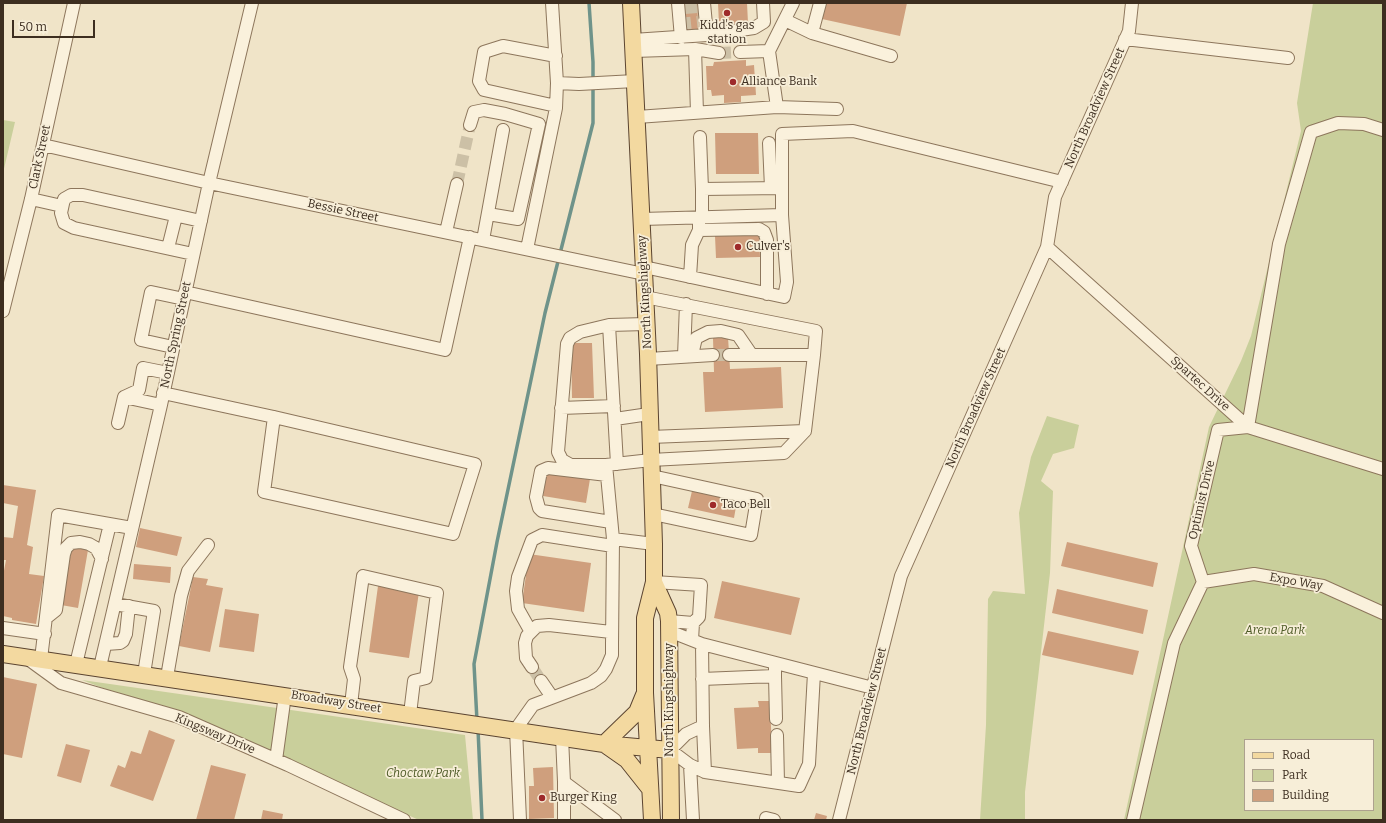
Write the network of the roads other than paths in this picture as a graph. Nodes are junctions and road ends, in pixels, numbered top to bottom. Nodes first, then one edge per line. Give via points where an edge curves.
1 (74, 3) edge
2 (252, 3) edge
3 (552, 3) edge
4 (632, 3) edge
5 (763, 3) edge
6 (793, 3) edge
7 (820, 3) edge
8 (1132, 3) edge
9 (691, 6) edge
10 (764, 22) junction
11 (783, 23) junction
12 (812, 33) junction
13 (707, 35) junction
14 (681, 38) junction
15 (1125, 39) junction
16 (634, 46) junction
17 (695, 49) junction
18 (769, 51) junction
19 (740, 52) tunnel mouth
20 (719, 53) tunnel mouth
21 (556, 56) junction
22 (891, 56) dead end
23 (1288, 58) dead end
24 (635, 81) junction
25 (558, 83) junction
26 (556, 106) junction
27 (777, 107) junction
28 (837, 109) dead end
29 (697, 112) junction
30 (637, 117) junction
31 (470, 125) tunnel mouth
32 (503, 130) dead end
33 (1383, 130) edge
34 (700, 137) dead end
35 (769, 143) dead end
36 (42, 145) junction
37 (1062, 182) junction
38 (209, 184) junction
39 (457, 184) tunnel mouth
40 (776, 188) junction
41 (702, 189) junction
42 (31, 199) junction
43 (62, 206) junction
44 (488, 214) junction
45 (782, 215) junction
46 (176, 216) junction
47 (700, 217) junction
48 (642, 219) junction
49 (201, 221) junction
50 (699, 230) junction
51 (446, 232) junction
52 (470, 237) junction
53 (483, 240) junction
54 (1047, 247) junction
55 (168, 248) junction
56 (531, 250) junction
57 (193, 254) junction
58 (644, 271) junction
59 (690, 277) junction
60 (767, 294) junction
61 (184, 295) junction
62 (645, 297) junction
63 (4, 303) edge
64 (686, 304) junction
65 (646, 324) junction
66 (609, 325) junction
67 (173, 347) junction
68 (751, 354) junction
69 (814, 354) junction
70 (713, 355) tunnel mouth
71 (729, 355) tunnel mouth
72 (688, 356) junction
73 (648, 359) junction
74 (168, 373) junction
75 (124, 397) junction
76 (162, 399) junction
77 (614, 406) junction
78 (561, 408) junction
79 (649, 414) junction
80 (274, 417) junction
81 (615, 419) junction
82 (118, 423) dead end
83 (1248, 427) junction
84 (805, 431) junction
85 (650, 437) junction
86 (651, 460) junction
87 (610, 468) junction
88 (1383, 469) edge
89 (652, 476) junction
90 (653, 514) junction
91 (611, 522) junction
92 (110, 524) junction
93 (132, 528) junction
94 (613, 542) junction
95 (654, 544) junction
96 (208, 546) dead end
97 (102, 559) junction
98 (654, 582) junction
99 (1203, 582) junction
100 (115, 604) junction
101 (129, 606) junction
102 (1383, 613) edge
103 (46, 618) junction
104 (693, 623) junction
105 (669, 626) junction
106 (3, 628) edge
107 (531, 632) junction
108 (611, 632) junction
109 (45, 634) junction
110 (697, 642) junction
111 (106, 644) junction
112 (3, 654) edge
113 (25, 657) junction
114 (42, 659) junction
115 (775, 663) junction
116 (76, 664) junction
117 (100, 667) junction
118 (532, 667) tunnel mouth
119 (814, 673) junction
120 (144, 674) junction
121 (776, 676) junction
122 (167, 677) junction
123 (702, 680) junction
124 (541, 681) tunnel mouth
125 (873, 688) junction
126 (645, 693) junction
127 (285, 695) junction
128 (552, 697) junction
129 (351, 705) junction
130 (410, 714) junction
131 (776, 719) dead end
132 (703, 726) junction
133 (509, 728) junction
134 (777, 735) dead end
135 (562, 737) junction
136 (604, 744) junction
137 (648, 749) junction
138 (670, 750) junction
139 (276, 760) junction
140 (690, 765) junction
141 (705, 772) junction
142 (564, 782) junction
143 (778, 783) junction
144 (650, 789) junction
145 (398, 819) edge
146 (520, 820) edge
147 (564, 820) edge
148 (615, 820) edge
149 (652, 820) edge
150 (670, 820) edge
151 (693, 820) edge
152 (766, 820) edge
153 (774, 820) edge
154 (839, 820) edge
155 (1133, 820) edge

1 - 36 street, Clark Street
2 - 38 street, North Spring Street
3 - 21 street
4 - 16 main road, North Kingshighway
5 - 10 street
6 - 11 street
7 - 12 street
8 - 15 street, North Broadview Street via 1129,31
9 - 13 street
9 - 14 street
10 - 11 street
10 - 13 street via 754,28
11 - 12 street
11 - 18 street
12 - 22 street
13 - 14 street
14 - 16 street
15 - 23 street
15 - 37 street, North Broadview Street
16 - 17 street
16 - 24 main road, North Kingshighway
17 - 20 street
17 - 29 street
18 - 19 street
18 - 27 street
21 - 25 street
21 - 26 street via 503,46 484,52 479,80 484,90
24 - 25 street
24 - 30 main road, North Kingshighway
25 - 26 street
26 - 56 street
27 - 28 street
27 - 29 street
29 - 30 street
30 - 48 main road, North Kingshighway
31 - 44 street via 474,112 484,110 539,124 518,219
32 - 44 street
33 - 83 street via 1364,124 1338,122 1311,132 1279,244
34 - 41 street
35 - 40 street
36 - 38 street, Bessie Street
36 - 42 street, Clark Street
37 - 40 street via 853,132 782,134
37 - 54 street, North Broadview Street via 1056,197
38 - 49 street, North Spring Street
38 - 51 street, Bessie Street
39 - 51 street
40 - 41 street
40 - 45 street
41 - 47 street
42 - 43 street
42 - 63 street, Clark Street
43 - 46 street via 64,199 71,195 83,195
43 - 55 street via 64,224 74,228
44 - 53 street
45 - 47 street
45 - 60 street, Bessie Street via 787,282 784,297
46 - 49 street
46 - 55 street
47 - 48 street
47 - 50 street
48 - 58 main road, North Kingshighway
49 - 57 street, North Spring Street
50 - 59 street via 692,245
50 - 60 street via 759,229 764,232 767,240
51 - 52 street, Bessie Street
52 - 53 street, Bessie Street
52 - 61 street via 445,350
53 - 56 street, Bessie Street
54 - 83 street, Spartec Drive
54 - 125 street, North Broadview Street via 901,576
55 - 57 street
56 - 58 street, Bessie Street
57 - 61 street, North Spring Street
58 - 59 street, Bessie Street
58 - 62 main road, North Kingshighway
59 - 60 street, Bessie Street
61 - 67 street, North Spring Street
61 - 67 street via 151,292 141,340
62 - 64 street
62 - 65 main road, North Kingshighway
64 - 69 street via 816,331
64 - 72 street
65 - 66 street
65 - 73 main road, North Kingshighway
66 - 77 street
66 - 78 street via 580,332 570,338 565,353
67 - 74 street, North Spring Street
68 - 69 street
68 - 71 street
68 - 72 street via 738,335 721,331 708,332 696,338
69 - 84 street
70 - 72 street
72 - 73 street
73 - 79 main road, North Kingshighway
74 - 75 street via 143,368 139,390
74 - 76 street, North Spring Street
75 - 76 street
75 - 82 street
76 - 80 street
76 - 93 street, North Spring Street
77 - 78 street
77 - 81 street
78 - 87 street via 559,457 571,465
79 - 81 street
79 - 85 main road, North Kingshighway
80 - 80 street via 475,464 453,534 264,492
81 - 87 street
83 - 88 street, Spartec Drive
83 - 99 street, Optimist Drive via 1218,430 1191,546
84 - 85 street
84 - 86 street via 784,453
85 - 86 main road, North Kingshighway
86 - 87 street
86 - 89 main road, North Kingshighway
87 - 91 street
87 - 91 street via 543,469 536,497 542,512
89 - 90 main road, North Kingshighway
89 - 90 street via 757,499 751,535
90 - 95 main road, North Kingshighway
91 - 94 street
92 - 93 street
92 - 97 street
92 - 103 street via 58,515
93 - 100 street, North Spring Street
94 - 95 street
94 - 107 street via 542,535 532,540 518,577 516,597 518,609
94 - 108 street
95 - 98 main road, North Kingshighway
96 - 122 street via 188,572 181,596
97 - 103 street via 96,548 89,544 71,543 66,548 56,610
97 - 116 street
98 - 104 street via 701,585 699,617
98 - 105 main road, North Kingshighway via 668,613
98 - 126 main road, North Kingshighway via 645,618
99 - 102 street, Expo Way via 1254,574 1323,586
99 - 155 street via 1174,643
100 - 101 street
100 - 111 street, North Spring Street
101 - 111 street via 123,641
101 - 120 street via 154,611
103 - 109 street
104 - 105 street
104 - 110 street
105 - 110 street
105 - 138 main road, North Kingshighway
106 - 109 street
107 - 108 street via 537,626 549,625
107 - 118 street via 524,650
108 - 128 street via 612,655 601,676 591,683
109 - 114 street
110 - 115 street
110 - 123 street
111 - 117 street, North Spring Street
112 - 113 main road, Broadway Street
113 - 114 main road, Broadway Street
113 - 139 street, Kingsway Drive via 61,682 179,717
114 - 116 main road, Broadway Street
115 - 119 street
115 - 121 street
116 - 117 main road, Broadway Street
117 - 120 main road, Broadway Street
119 - 125 street
119 - 143 street via 810,764 799,786
120 - 122 main road, Broadway Street
121 - 123 street
121 - 131 street
122 - 127 main road, Broadway Street
123 - 132 street
124 - 128 street
125 - 154 street, North Broadview Street
126 - 136 main road via 637,712
126 - 137 main road, North Kingshighway
127 - 129 main road, Broadway Street
127 - 139 street
128 - 133 street via 534,705
129 - 130 main road, Broadway Street
129 - 130 street via 354,680 350,667 363,576 437,593 426,678 414,681
130 - 133 main road, Broadway Street
132 - 138 street via 686,734
132 - 141 street
133 - 135 main road, Broadway Street
133 - 146 street
134 - 143 street
135 - 136 main road, Broadway Street
135 - 142 street
136 - 137 main road, Broadway Street
136 - 144 main road via 627,760
137 - 138 main road, Broadway Street
137 - 144 main road, North Kingshighway
138 - 140 street
138 - 150 main road, North Kingshighway
139 - 145 street, Kingsway Drive
140 - 141 street
140 - 151 street
141 - 143 street
142 - 147 street
142 - 148 street
144 - 149 main road, North Kingshighway
152 - 153 street

